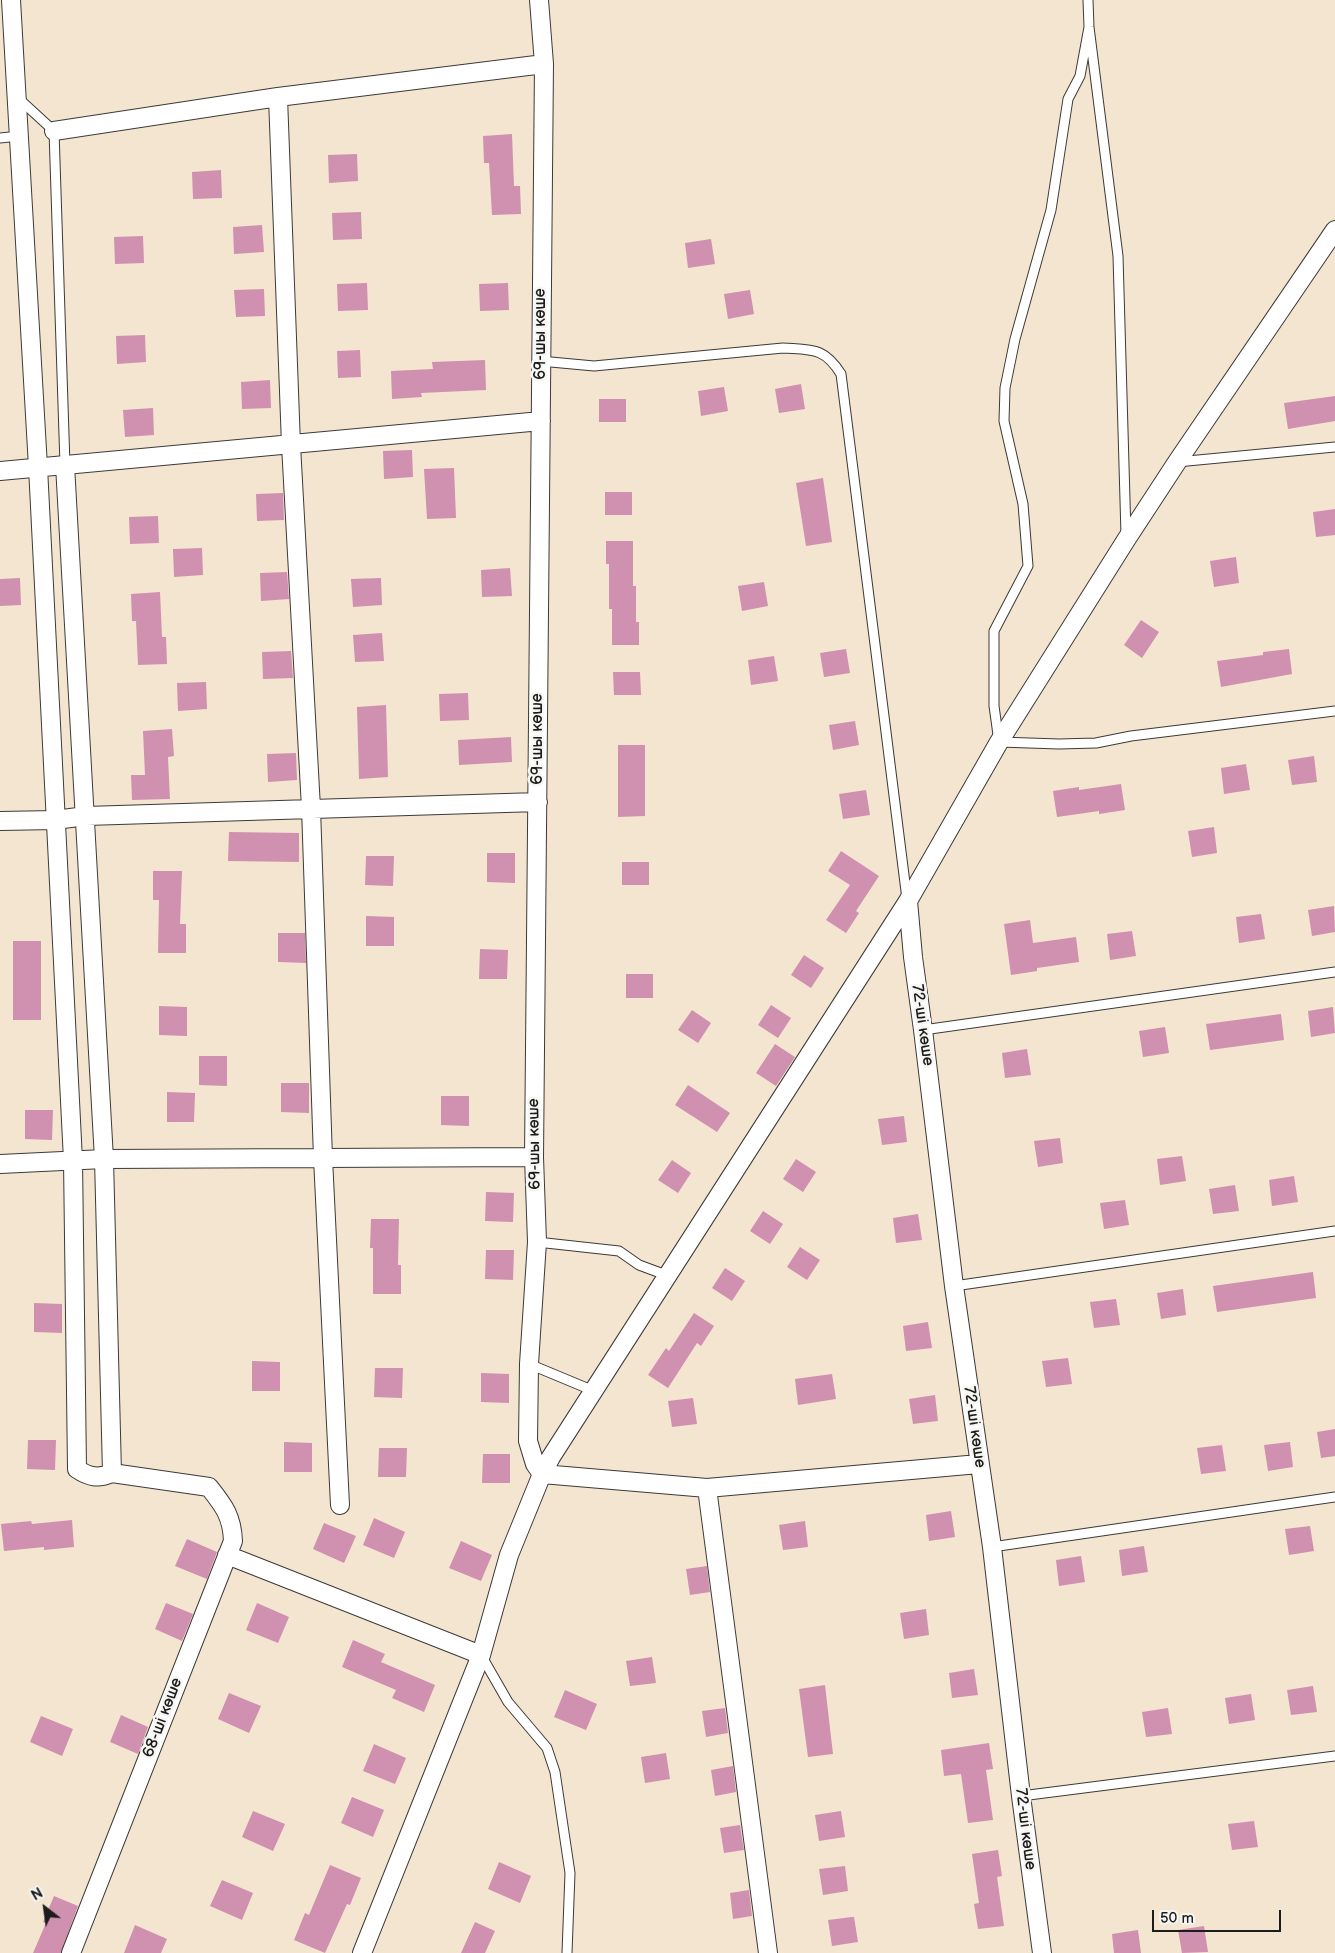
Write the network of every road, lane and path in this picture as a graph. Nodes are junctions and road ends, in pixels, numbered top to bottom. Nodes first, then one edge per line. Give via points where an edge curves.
1 (11, 0) edge
2 (539, 0) edge
3 (1088, 0) edge
4 (1089, 27) junction
5 (544, 64) junction
6 (278, 97) junction
7 (18, 98) junction
8 (54, 131) junction
9 (19, 136) junction
10 (0, 138) edge
11 (1335, 230) edge
12 (540, 361) junction
13 (541, 421) junction
14 (291, 446) junction
15 (1335, 447) edge
16 (1177, 462) junction
17 (65, 465) junction
18 (38, 467) junction
19 (0, 471) edge
20 (1126, 540) junction
21 (1335, 711) edge
22 (999, 742) junction
23 (538, 802) junction
24 (312, 808) junction
25 (86, 816) junction
26 (55, 820) junction
27 (0, 821) edge
28 (908, 901) junction
29 (1335, 972) edge
30 (924, 1030) junction
31 (534, 1157) junction
32 (323, 1158) junction
33 (104, 1159) junction
34 (73, 1160) junction
35 (0, 1164) edge
36 (1335, 1231) edge
37 (538, 1242) junction
38 (666, 1275) junction
39 (954, 1286) junction
40 (529, 1364) junction
41 (594, 1391) junction
42 (979, 1464) junction
43 (112, 1473) junction
44 (542, 1474) junction
45 (707, 1488) junction
46 (1335, 1497) edge
47 (340, 1505) dead end
48 (992, 1547) junction
49 (227, 1555) junction
50 (481, 1655) junction
51 (1335, 1756) edge
52 (1021, 1796) junction
53 (71, 1953) edge
54 (362, 1953) edge
55 (567, 1953) edge
56 (768, 1953) edge
57 (1042, 1953) edge

1 - 7 street
2 - 5 street, 69-шы көше
3 - 4 lane
4 - 20 lane via 1118,256
4 - 22 lane via 1080,76 1068,99 1051,210 1014,339 1005,388 1004,421 1023,504 1028,566 994,631 994,706
5 - 6 street
5 - 12 street, 69-шы көше
6 - 8 street
6 - 14 street
7 - 8 lane
7 - 9 street
8 - 17 lane
9 - 10 lane
9 - 18 street
11 - 16 street
12 - 13 street, 69-шы көше
12 - 28 lane via 594,366 783,348 823,353 834,362 841,374
13 - 14 street
13 - 23 street, 69-шы көше
14 - 17 street
14 - 24 street
15 - 16 lane
16 - 20 street
17 - 18 street
17 - 25 street
18 - 19 street
18 - 26 street
20 - 22 street
21 - 22 lane via 1096,743
22 - 28 street
23 - 24 street
23 - 31 street, 69-шы көше
24 - 25 street
24 - 32 street
25 - 26 street
25 - 33 street
26 - 27 street
26 - 34 street
28 - 30 street, 72-ші көше
28 - 38 street
29 - 30 lane
30 - 39 street, 72-ші көше
31 - 32 street
31 - 37 street, 69-шы көше
32 - 33 street
32 - 47 street
33 - 34 street
33 - 43 street
34 - 35 street
34 - 43 street via 77,1470 88,1477 102,1478
36 - 39 lane
37 - 38 lane via 619,1251 639,1265
37 - 40 street, 69-шы көше
38 - 41 street
39 - 42 street, 72-ші көше
40 - 41 lane
40 - 44 street, 69-шы көше via 528,1441 535,1464
41 - 44 street
42 - 45 street
42 - 48 street, 72-ші көше
43 - 49 street, 68-ші көше via 209,1487 224,1506 232,1524 233,1541
44 - 45 street
44 - 50 street via 509,1555
45 - 56 street
46 - 48 lane
48 - 52 street, 72-ші көше
49 - 50 street
49 - 53 street, 68-ші көше
50 - 54 street
50 - 55 lane via 508,1702 547,1748 555,1772 570,1873
51 - 52 lane
52 - 57 street, 72-ші көше

